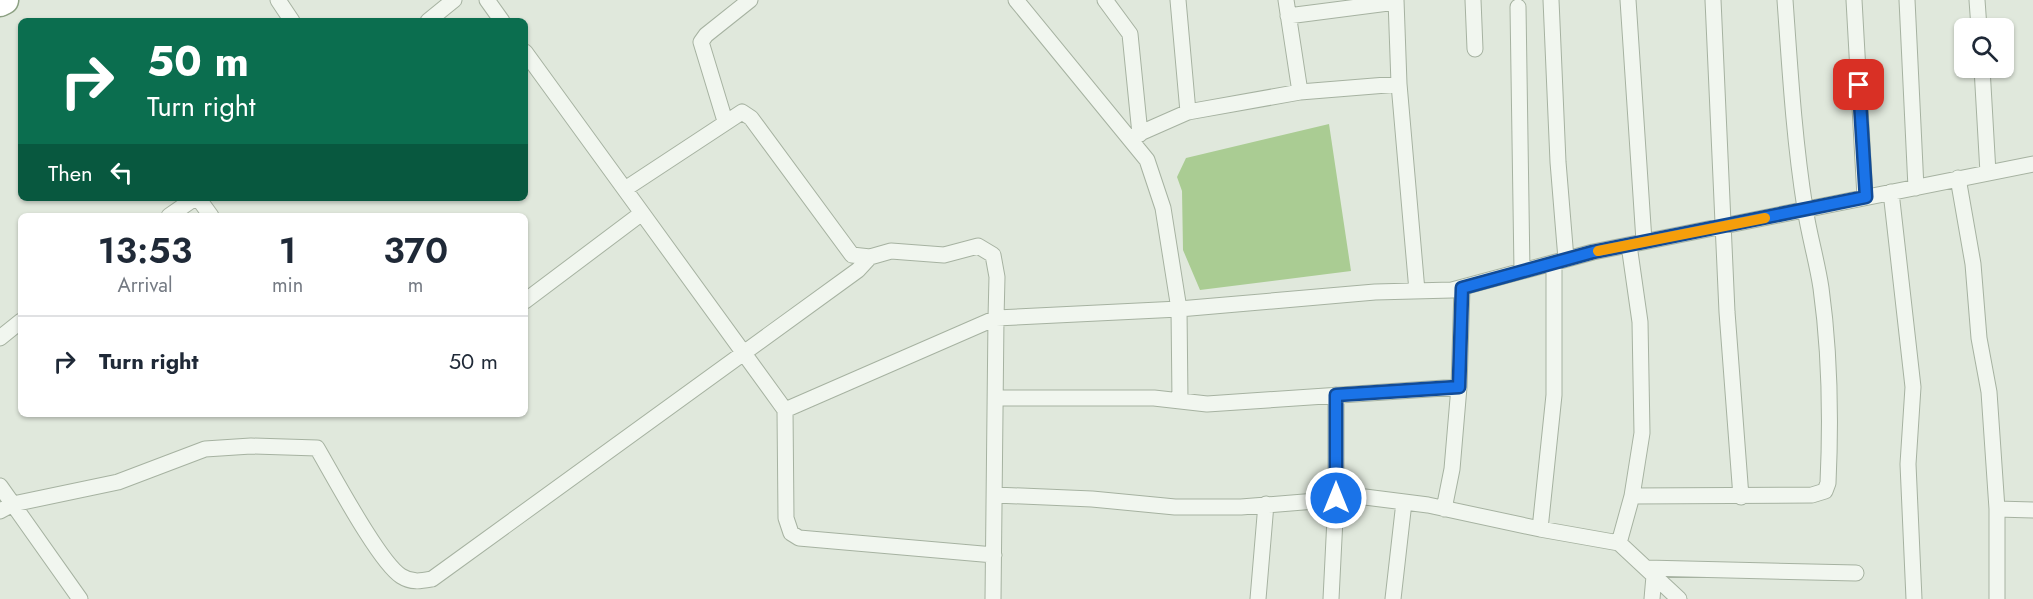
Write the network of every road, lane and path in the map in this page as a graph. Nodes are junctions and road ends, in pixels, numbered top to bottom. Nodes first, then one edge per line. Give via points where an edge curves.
1 (4, 0) edge
2 (278, 0) edge
3 (454, 0) edge
4 (487, 0) edge
5 (750, 0) edge
6 (1016, 0) edge
7 (1105, 0) edge
8 (1178, 0) edge
9 (1286, 0) edge
10 (1473, 0) edge
11 (1551, 0) edge
12 (1628, 0) edge
13 (1713, 0) edge
14 (1785, 0) edge
15 (1854, 0) edge
16 (1908, 0) edge
17 (1977, 0) edge
18 (1396, 1) edge
19 (0, 3) edge
20 (1518, 7) dead end
21 (1288, 16) junction
22 (290, 18) edge
23 (432, 18) edge
24 (500, 18) edge
25 (1978, 18) edge
26 (1475, 49) dead end
27 (528, 56) edge
28 (1983, 78) edge
29 (1400, 84) junction
30 (1300, 92) junction
31 (1188, 112) junction
32 (725, 121) junction
33 (1135, 136) junction
34 (2033, 164) edge
35 (1988, 172) junction
36 (1958, 178) junction
37 (1916, 188) junction
38 (625, 189) junction
39 (1891, 192) junction
40 (1866, 197) junction
41 (192, 201) edge
42 (198, 201) edge
43 (1805, 209) junction
44 (174, 213) edge
45 (208, 213) edge
46 (642, 213) junction
47 (1726, 226) junction
48 (1636, 243) junction
49 (870, 257) junction
50 (1560, 261) junction
51 (1522, 272) junction
52 (1462, 288) junction
53 (1417, 291) junction
54 (528, 299) edge
55 (1179, 309) junction
56 (996, 318) junction
57 (18, 323) edge
58 (0, 338) edge
59 (744, 353) junction
60 (1459, 387) junction
61 (1336, 395) junction
62 (997, 398) junction
63 (1180, 401) junction
64 (785, 410) junction
65 (0, 486) edge
66 (995, 495) junction
67 (1632, 496) junction
68 (1741, 497) junction
69 (1336, 498) junction
70 (1404, 502) junction
71 (1266, 504) junction
72 (6, 507) edge
73 (1444, 509) junction
74 (1997, 509) junction
75 (2033, 510) edge
76 (1540, 530) junction
77 (1619, 543) junction
78 (994, 555) junction
79 (1650, 572) junction
80 (1856, 573) dead end
81 (80, 599) edge
82 (993, 599) edge
83 (1258, 599) edge
84 (1331, 599) edge
85 (1393, 599) edge
86 (1652, 599) edge
87 (1679, 599) edge
88 (1914, 599) edge
89 (1996, 599) edge

1 - 19 highway
2 - 22 street
3 - 23 street
4 - 24 street
5 - 32 street via 701,42
6 - 33 street
7 - 33 street via 1130,34
8 - 31 street
9 - 21 street
10 - 26 street
11 - 50 street
12 - 48 street
13 - 47 street
14 - 43 street
15 - 40 street
16 - 37 street
17 - 25 street
18 - 21 street
18 - 29 street
20 - 51 street
21 - 30 street
27 - 38 street
28 - 35 street
29 - 30 street
29 - 53 street
30 - 31 street
31 - 33 street
32 - 38 street
32 - 49 street via 742,112 751,118 852,255
33 - 55 street via 1162,208
34 - 35 street
35 - 36 street
36 - 37 street
36 - 74 street via 1989,392
37 - 39 street
38 - 46 street
39 - 40 street
39 - 88 street via 1913,387 1908,464
40 - 43 street
41 - 44 street
42 - 45 street
43 - 47 street
43 - 68 street via 1821,288 1830,400 1828,483 1825,491 1812,495
46 - 54 street
46 - 59 street
47 - 48 street
47 - 68 street via 1727,312
48 - 50 street
48 - 67 street via 1642,434
49 - 56 street via 891,251 944,255 978,246 993,255
49 - 59 street via 858,270
50 - 51 street
50 - 76 street via 1554,395
51 - 52 street
52 - 53 street
52 - 60 street
53 - 55 street
55 - 56 street
55 - 63 street
56 - 62 street
56 - 64 street
57 - 58 street
59 - 64 street
59 - 72 street via 432,579 413,582 399,575 377,547 317,448 205,449 118,482
60 - 61 street
60 - 73 street via 1452,469
61 - 63 street via 1207,404
61 - 69 street
62 - 63 street
62 - 66 street
64 - 78 street via 786,518 790,533 799,538
65 - 72 street
66 - 71 street via 1175,507
66 - 78 street
67 - 68 street
67 - 77 street
69 - 70 street
69 - 71 street
69 - 84 street
70 - 73 street
70 - 85 street
71 - 83 street
72 - 81 street
73 - 76 street
74 - 75 street
74 - 89 street
76 - 77 street
77 - 79 street
78 - 82 street
79 - 80 street
79 - 86 street
79 - 87 street

